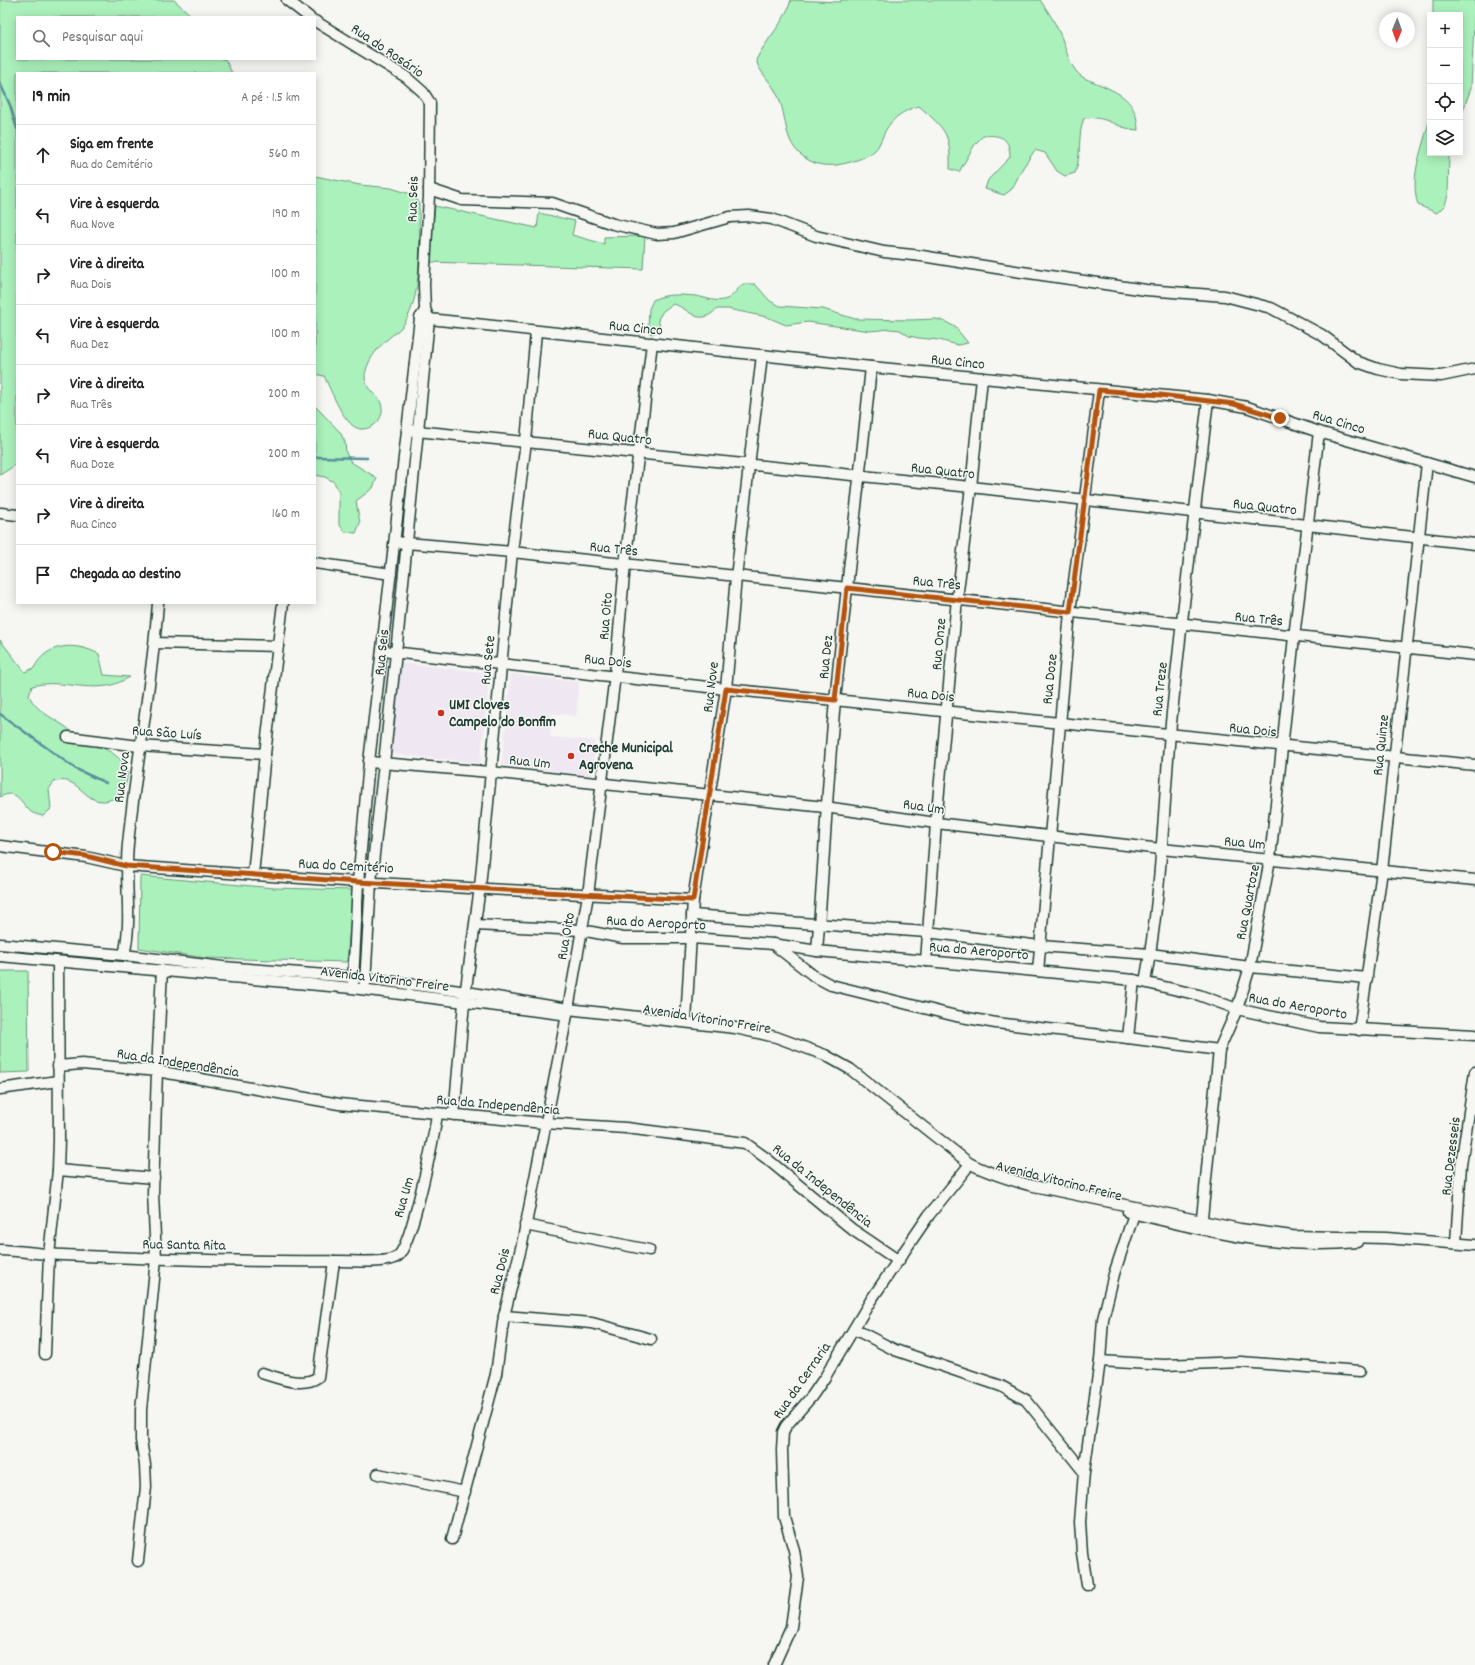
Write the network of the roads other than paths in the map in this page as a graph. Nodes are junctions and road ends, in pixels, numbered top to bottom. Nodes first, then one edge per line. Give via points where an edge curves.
1 (287, 0) edge
2 (308, 16) edge
3 (316, 22) edge
4 (423, 92) joint
5 (429, 189) junction
6 (425, 315) junction
7 (536, 332) junction
8 (652, 343) junction
9 (762, 355) junction
10 (871, 367) junction
11 (1475, 369) edge
12 (982, 378) junction
13 (1099, 390) junction
14 (1208, 400) junction
15 (412, 430) junction
16 (1319, 432) junction
17 (526, 441) junction
18 (639, 454) junction
19 (1427, 463) junction
20 (750, 465) junction
21 (860, 477) junction
22 (1475, 477) edge
23 (971, 488) junction
24 (1084, 501) junction
25 (1, 513) edge
26 (1194, 513) junction
27 (16, 515) edge
28 (1308, 525) junction
29 (1419, 538) junction
30 (395, 542) junction
31 (406, 543) junction
32 (1475, 544) edge
33 (512, 552) junction
34 (316, 562) edge
35 (625, 564) junction
36 (391, 574) junction
37 (736, 577) junction
38 (847, 588) junction
39 (957, 599) junction
40 (158, 604) edge
41 (283, 604) edge
42 (1070, 612) junction
43 (1181, 625) junction
44 (1294, 637) junction
45 (155, 643) junction
46 (278, 646) junction
47 (1405, 647) junction
48 (383, 651) junction
49 (396, 652) junction
50 (1475, 655) edge
51 (502, 665) junction
52 (616, 675) junction
53 (726, 689) junction
54 (835, 700) junction
55 (947, 711) junction
56 (1059, 723) junction
57 (1170, 735) junction
58 (68, 738) dead end
59 (139, 746) junction
60 (1282, 747) junction
61 (265, 754) junction
62 (1394, 757) junction
63 (369, 762) junction
64 (383, 763) junction
65 (1475, 765) edge
66 (490, 772) junction
67 (603, 784) junction
68 (710, 796) junction
69 (825, 806) junction
70 (936, 823) junction
71 (1050, 837) junction
72 (0, 846) edge
73 (1162, 849) junction
74 (1270, 859) junction
75 (126, 866) junction
76 (1382, 871) junction
77 (253, 875) junction
78 (1475, 880) edge
79 (358, 882) junction
80 (371, 882) junction
81 (480, 887) junction
82 (588, 895) junction
83 (693, 900) junction
84 (692, 915) junction
85 (819, 924) junction
86 (475, 925) junction
87 (581, 930) junction
88 (927, 932) junction
89 (692, 938) junction
90 (0, 944) edge
91 (773, 944) junction
92 (1040, 946) junction
93 (817, 951) junction
94 (1150, 954) junction
95 (0, 956) edge
96 (124, 956) junction
97 (926, 961) junction
98 (58, 962) junction
99 (1250, 967) junction
100 (162, 970) junction
101 (1038, 970) junction
102 (353, 977) junction
103 (365, 978) junction
104 (1367, 978) junction
105 (1134, 980) junction
106 (1145, 982) junction
107 (352, 988) junction
108 (364, 989) junction
109 (467, 992) junction
110 (464, 1003) junction
111 (1237, 1009) junction
112 (567, 1012) junction
113 (686, 1022) junction
114 (1359, 1030) junction
115 (1475, 1035) edge
116 (1128, 1038) junction
117 (1475, 1038) edge
118 (1219, 1050) junction
119 (58, 1066) junction
120 (157, 1071) junction
121 (1475, 1072) edge
122 (58, 1081) junction
123 (0, 1089) edge
124 (437, 1114) junction
125 (454, 1115) junction
126 (544, 1123) junction
127 (966, 1169) junction
128 (58, 1170) junction
129 (154, 1178) junction
130 (1134, 1214) junction
131 (525, 1225) junction
132 (1201, 1225) junction
133 (1456, 1243) junction
134 (1475, 1245) edge
135 (0, 1250) edge
136 (650, 1250) dead end
137 (49, 1254) junction
138 (156, 1259) junction
139 (334, 1260) junction
140 (368, 1260) joint
141 (899, 1260) junction
142 (504, 1316) junction
143 (854, 1329) junction
144 (651, 1339) dead end
145 (45, 1354) dead end
146 (1100, 1361) junction
147 (1360, 1371) dead end
148 (262, 1373) dead end
149 (1084, 1472) junction
150 (378, 1474) dead end
151 (465, 1492) junction
152 (452, 1539) dead end
153 (138, 1561) dead end
154 (1087, 1585) dead end
155 (774, 1665) edge

1 - 2 street
3 - 4 street, Rua do Rosário via 406,77
4 - 5 street, Rua Seis via 430,103 431,112 428,146
5 - 6 street, Rua Seis via 425,249
5 - 11 street via 462,200 552,203 613,224 657,234 674,233 730,217 772,219 816,236 884,252 1146,290 1225,296 1271,308 1322,335 1358,362 1378,369 1401,374 1441,376
6 - 7 street, Rua Cinco
6 - 15 street, Rua Seis
7 - 8 street, Rua Cinco
7 - 17 street, Rua Sete
8 - 9 street, Rua Cinco
8 - 18 street, Rua Oito
9 - 10 street, Rua Cinco
9 - 20 street, Rua Nove
10 - 12 street, Rua Cinco
10 - 21 street, Rua Dez
12 - 13 street, Rua Cinco
12 - 23 street, Rua Onze
13 - 14 street, Rua Cinco
13 - 24 street, Rua Doze
14 - 16 street, Rua Cinco via 1247,407
14 - 26 street, Rua Treze
15 - 17 street, Rua Quatro
15 - 30 street
15 - 31 street, Rua Seis
16 - 19 street, Rua Cinco
16 - 28 street, Rua Quartoze
17 - 18 street, Rua Quatro
17 - 33 street, Rua Sete
18 - 20 street, Rua Quatro
18 - 35 street, Rua Oito
19 - 22 street, Rua Cinco
19 - 29 street, Rua Quinze
20 - 21 street, Rua Quatro
20 - 37 street, Rua Nove
21 - 23 street, Rua Quatro
21 - 38 street, Rua Dez
23 - 24 street, Rua Quatro
23 - 39 street, Rua Onze
24 - 26 street, Rua Quatro
24 - 42 street, Rua Doze
25 - 27 street
26 - 28 street, Rua Quatro
26 - 43 street, Rua Treze
28 - 29 street, Rua Quatro
28 - 44 street, Rua Quartoze
29 - 32 street, Rua Quatro
29 - 47 street, Rua Quinze
30 - 31 street, Rua Três
30 - 36 street
31 - 33 street, Rua Três
31 - 49 street, Rua Seis
33 - 35 street, Rua Três
33 - 51 street, Rua Sete
34 - 36 street
35 - 37 street, Rua Três
35 - 52 street, Rua Oito
36 - 48 street
37 - 38 street, Rua Três
37 - 53 street, Rua Nove
38 - 39 street, Rua Três
38 - 54 street, Rua Dez
39 - 42 street, Rua Três
39 - 55 street, Rua Onze
40 - 45 street, Rua Nova
41 - 46 street
42 - 43 street, Rua Três
42 - 56 street, Rua Doze
43 - 44 street, Rua Três
43 - 57 street, Rua Treze
44 - 47 street, Rua Três
44 - 60 street, Rua Quartoze
45 - 46 street
45 - 59 street, Rua Nova
46 - 61 street
47 - 50 street, Rua Três
47 - 62 street, Rua Quinze
48 - 49 street, Rua Dois
48 - 63 street
49 - 51 street, Rua Dois
49 - 64 street, Rua Seis
51 - 52 street, Rua Dois
51 - 66 street, Rua Sete
52 - 53 street, Rua Dois
52 - 67 street, Rua Oito
53 - 54 street, Rua Dois
53 - 68 street, Rua Nove
54 - 55 street, Rua Dois
54 - 69 street, Rua Dez
55 - 56 street, Rua Dois
55 - 70 street, Rua Onze
56 - 57 street, Rua Dois
56 - 71 street, Rua Doze
57 - 60 street, Rua Dois
57 - 73 street, Rua Treze
58 - 59 street, Rua São Luís
59 - 61 street, Rua São Luís
59 - 75 street, Rua Nova
60 - 62 street, Rua Dois
60 - 74 street, Rua Quartoze
61 - 77 street
62 - 65 street, Rua Dois
62 - 76 street, Rua Quinze
63 - 64 street, Rua Um
63 - 79 street
64 - 66 street, Rua Um
64 - 80 street, Rua Seis
66 - 67 street, Rua Um
66 - 81 street, Rua Sete
67 - 68 street, Rua Um
67 - 82 street, Rua Oito
68 - 69 street, Rua Um
68 - 83 street, Rua Nove
69 - 70 street, Rua Um
69 - 85 street, Rua Dez
70 - 71 street, Rua Um
70 - 88 street, Rua Onze
71 - 73 street, Rua Um
71 - 92 street, Rua Doze
72 - 75 street, Rua do Cemitério via 86,856
73 - 74 street, Rua Um
73 - 94 street, Rua Treze
74 - 76 street, Rua Um
74 - 99 street, Rua Quartoze
75 - 77 street, Rua do Cemitério
75 - 96 street, Rua Nova via 129,932
76 - 78 street, Rua Um
76 - 104 street, Rua Quinze
77 - 79 street, Rua do Cemitério
79 - 80 street, Rua do Cemitério
79 - 102 street
80 - 81 street, Rua do Cemitério
80 - 103 street, Rua Seis
81 - 82 street, Rua do Cemitério
81 - 86 street, Rua Sete
82 - 83 street, Rua do Cemitério
82 - 87 street, Rua Oito
83 - 84 street, Rua Nove
84 - 85 street
84 - 89 street, Rua Nove
85 - 88 street
85 - 93 street, Rua Dez
86 - 87 street, Rua do Aeroporto
86 - 109 street, Rua Sete
87 - 89 street, Rua do Aeroporto via 623,938
87 - 112 street, Rua Oito
88 - 92 street
88 - 97 street, Rua Onze
89 - 91 street, Rua do Aeroporto
89 - 113 street, Rua Nove
90 - 96 street, Avenida Vitorino Freire
91 - 93 street, Rua do Aeroporto
91 - 116 street via 814,976 831,985 858,993 988,1022
92 - 94 street
92 - 101 street, Rua Doze
93 - 97 street, Rua do Aeroporto
94 - 99 street
94 - 106 street, Rua Treze
95 - 98 street, Avenida Vitorino Freire
96 - 102 street, Avenida Vitorino Freire
97 - 101 street, Rua do Aeroporto
98 - 100 street, Avenida Vitorino Freire
98 - 119 street
99 - 104 street
99 - 111 street, Rua Quartoze
100 - 107 street, Avenida Vitorino Freire
100 - 120 street
101 - 105 street, Rua do Aeroporto
102 - 103 street, Avenida Vitorino Freire
102 - 107 street
103 - 108 street, Rua Seis
103 - 109 street, Avenida Vitorino Freire
104 - 114 street, Rua Quinze
105 - 106 street, Rua do Aeroporto
105 - 116 street
106 - 111 street, Rua do Aeroporto via 1199,995
107 - 108 street, Avenida Vitorino Freire
108 - 110 street, Avenida Vitorino Freire
109 - 110 street
109 - 112 street, Avenida Vitorino Freire
110 - 112 street, Avenida Vitorino Freire
110 - 125 street
111 - 114 street, Rua do Aeroporto via 1319,1027
111 - 118 street, Rua Quartoze
112 - 113 street, Avenida Vitorino Freire
112 - 126 street, Rua Dois
112 - 127 street, Avenida Vitorino Freire via 745,1036 818,1057 859,1080
113 - 132 street, Avenida Vitorino Freire via 735,1028 776,1037 825,1055 868,1082 957,1154 984,1171 1029,1185
114 - 115 street, Rua do Aeroporto
115 - 117 street
116 - 118 street
118 - 132 street, Rua Quartoze
119 - 120 street, Rua da Independência via 82,1064
119 - 122 street
120 - 124 street, Rua da Independência via 340,1104
120 - 129 street
121 - 133 street, Rua Dezesseis via 1461,1165
122 - 123 street
122 - 128 street
124 - 125 street, Rua da Independência
124 - 140 street, Rua Um via 417,1206 400,1253 386,1260
125 - 126 street, Rua da Independência
126 - 131 street, Rua Dois
126 - 141 street, Rua da Independência via 626,1128 745,1143 853,1230
127 - 130 street, Avenida Vitorino Freire via 1008,1185
127 - 141 street, Rua da Cerraria via 929,1215
128 - 129 street
128 - 137 street
129 - 138 street
130 - 132 street, Avenida Vitorino Freire
130 - 146 street via 1107,1297
131 - 136 street
131 - 142 street, Rua Dois
132 - 133 street, Avenida Vitorino Freire via 1292,1236 1386,1238
133 - 134 street, Avenida Vitorino Freire
135 - 137 street, Rua Santa Rita
137 - 138 street, Rua Santa Rita
137 - 145 street
138 - 139 street, Rua Santa Rita
138 - 153 street via 141,1410 146,1487
139 - 140 street, Rua Santa Rita
139 - 148 street via 318,1377 288,1381
141 - 143 street, Rua da Cerraria
142 - 144 street via 592,1323
142 - 151 street, Rua Dois via 496,1374
143 - 149 street via 895,1350 1016,1392 1030,1404
143 - 155 street, Rua da Cerraria via 812,1396 783,1432 784,1517 794,1550 798,1577 791,1627
146 - 147 street via 1164,1365 1241,1362
146 - 149 street
149 - 154 street via 1080,1522
150 - 151 street
151 - 152 street, Rua Dois

